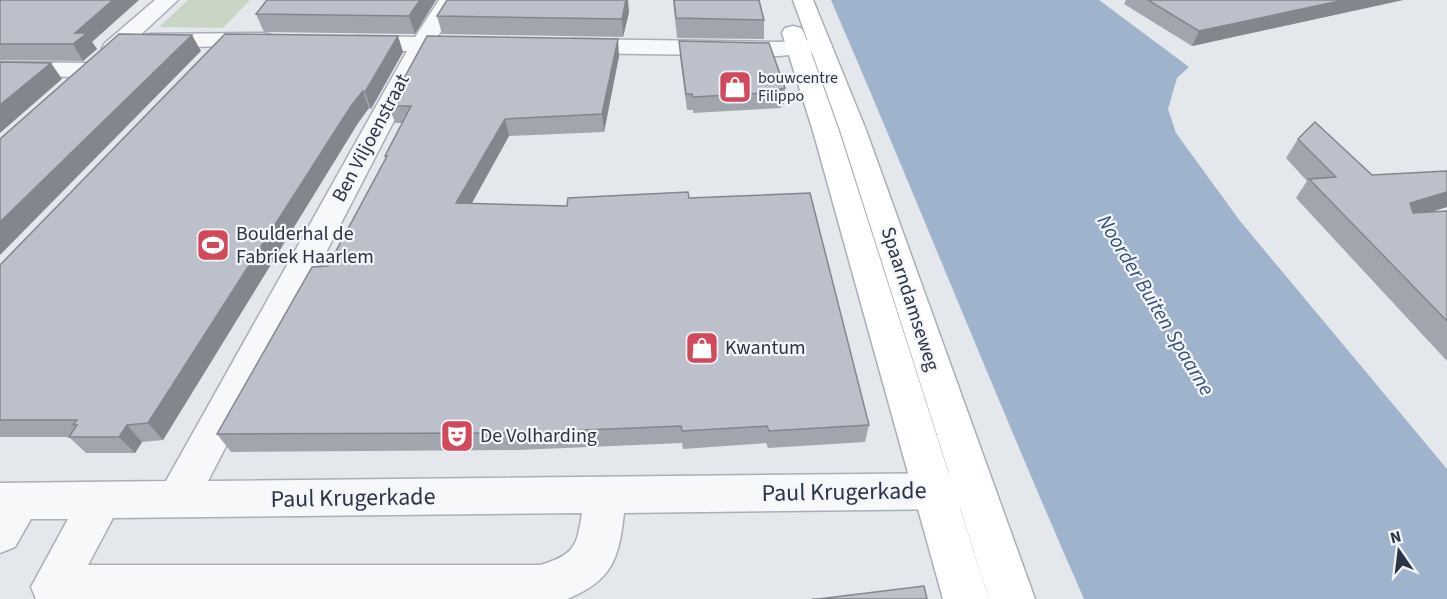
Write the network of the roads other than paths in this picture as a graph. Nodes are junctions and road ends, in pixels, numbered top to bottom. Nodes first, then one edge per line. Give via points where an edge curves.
1 (168, 0) edge
2 (449, 0) edge
3 (782, 0) edge
4 (803, 0) edge
5 (262, 16) edge
6 (121, 41) junction
7 (233, 41) junction
8 (287, 41) edge
9 (332, 42) edge
10 (422, 44) junction
11 (493, 45) edge
12 (552, 46) edge
13 (809, 46) junction
14 (201, 68) edge
15 (0, 69) edge
16 (87, 70) junction
17 (61, 94) edge
18 (954, 491) junction
19 (605, 495) junction
20 (100, 500) junction
21 (177, 500) junction
22 (6, 512) edge
23 (966, 599) edge
24 (1012, 599) edge

1 - 6 street
2 - 10 street, Ben Viljoenstraat
3 - 13 main road, Spaarndamseweg
4 - 13 main road, Spaarndamseweg
5 - 7 street
6 - 7 street
6 - 16 street
7 - 8 street
7 - 14 street
9 - 10 street
10 - 11 street
10 - 21 street, Ben Viljoenstraat
12 - 13 street
13 - 18 main road, Spaarndamseweg via 832,152
15 - 16 street
16 - 17 street
18 - 19 street, Paul Krugerkade
18 - 23 main road, Spaarndamseweg
18 - 24 main road, Spaarndamseweg
19 - 20 street via 599,543 590,564 567,579 540,587 53,587
19 - 21 street, Paul Krugerkade
20 - 21 street, Paul Krugerkade
20 - 22 street, Paul Krugerkade

